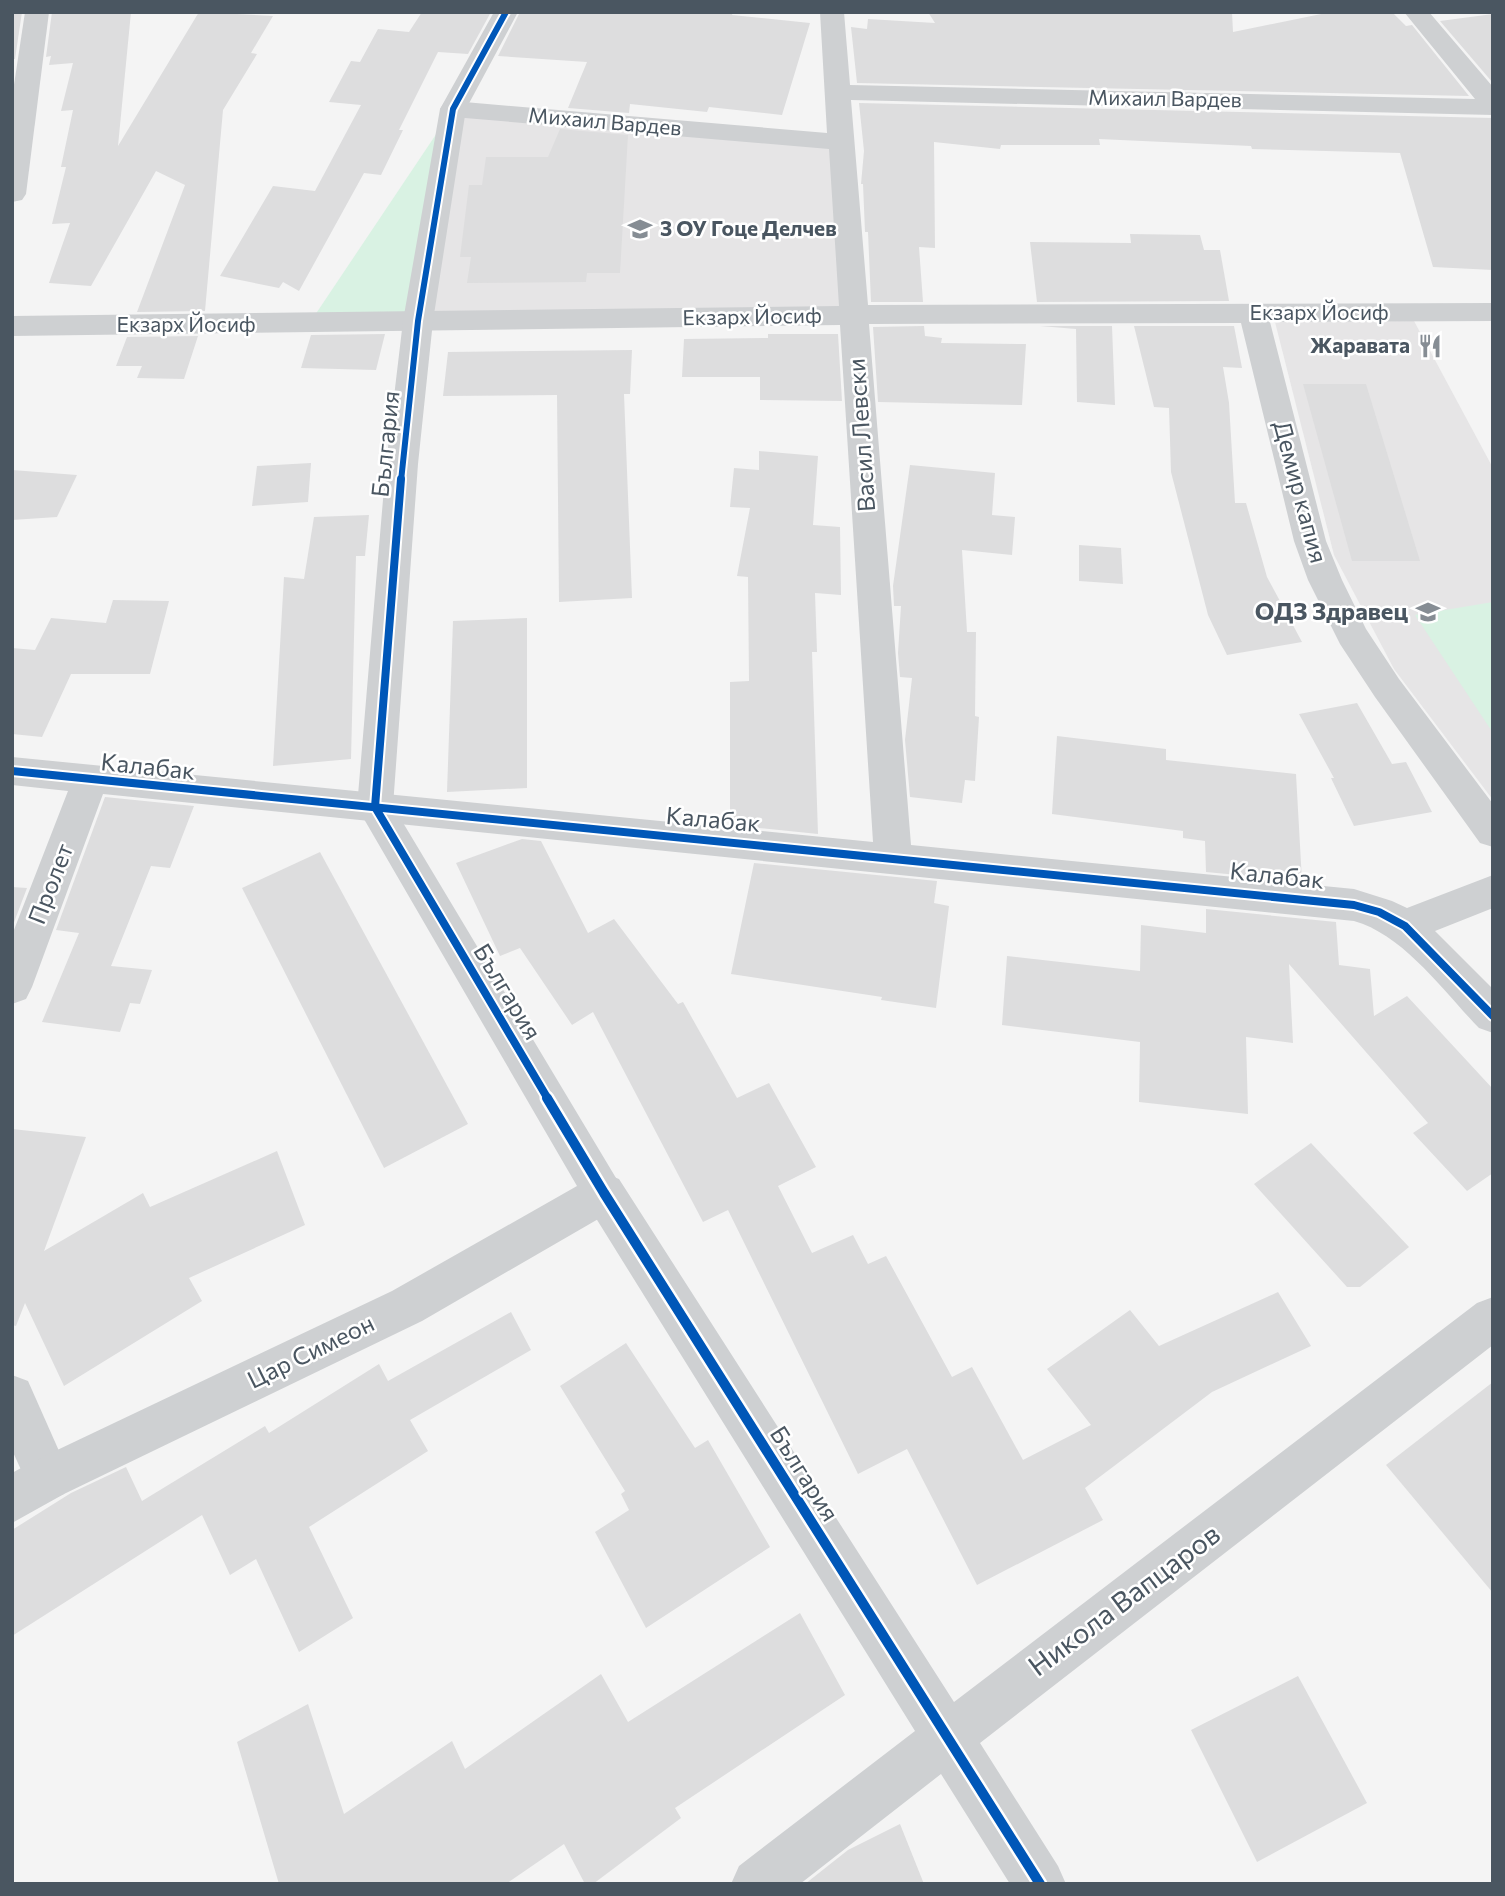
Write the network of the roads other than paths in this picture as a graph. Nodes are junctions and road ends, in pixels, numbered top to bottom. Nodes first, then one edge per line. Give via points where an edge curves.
1 (37, 12) edge
2 (506, 12) edge
3 (832, 12) edge
4 (1416, 12) edge
5 (838, 92) junction
6 (1493, 105) edge
7 (453, 109) junction
8 (841, 142) junction
9 (12, 194) edge
10 (1493, 312) edge
11 (1254, 313) junction
12 (853, 315) junction
13 (418, 321) junction
14 (12, 326) edge
15 (12, 771) edge
16 (90, 780) junction
17 (376, 807) junction
18 (1493, 832) edge
19 (893, 857) junction
20 (1493, 891) edge
21 (1405, 926) junction
22 (12, 987) edge
23 (1493, 1017) edge
24 (604, 1194) junction
25 (1493, 1318) edge
26 (12, 1397) edge
27 (30, 1489) edge
28 (946, 1736) junction
29 (757, 1884) edge
30 (1040, 1884) edge

1 - 9 street
2 - 7 street, България
3 - 5 street, Васил Левски
4 - 6 street
5 - 6 street, Михаил Вардев
5 - 8 street, Васил Левски
7 - 8 street, Михаил Вардев
7 - 13 street, България
8 - 12 street, Васил Левски
10 - 11 street, Екзарх Йосиф
11 - 12 street, Екзарх Йосиф
11 - 18 street, Демир капия via 1310,541 1325,580 1352,635 1387,688
12 - 13 street, Екзарх Йосиф
12 - 19 street, Васил Левски
13 - 14 street, Екзарх Йосиф
13 - 17 street, България via 402,464
15 - 16 street, Калабак
16 - 17 street, Калабак
16 - 22 street, Пролет
17 - 19 street, Калабак
17 - 24 street, България
19 - 21 street, Калабак via 1321,900 1379,912
20 - 21 street
21 - 23 street
24 - 27 street, Цар Симеон via 407,1306
24 - 28 street, България
25 - 28 street, Никола Вапцаров
26 - 27 street
28 - 29 street, Никола Вапцаров
28 - 30 street, България

